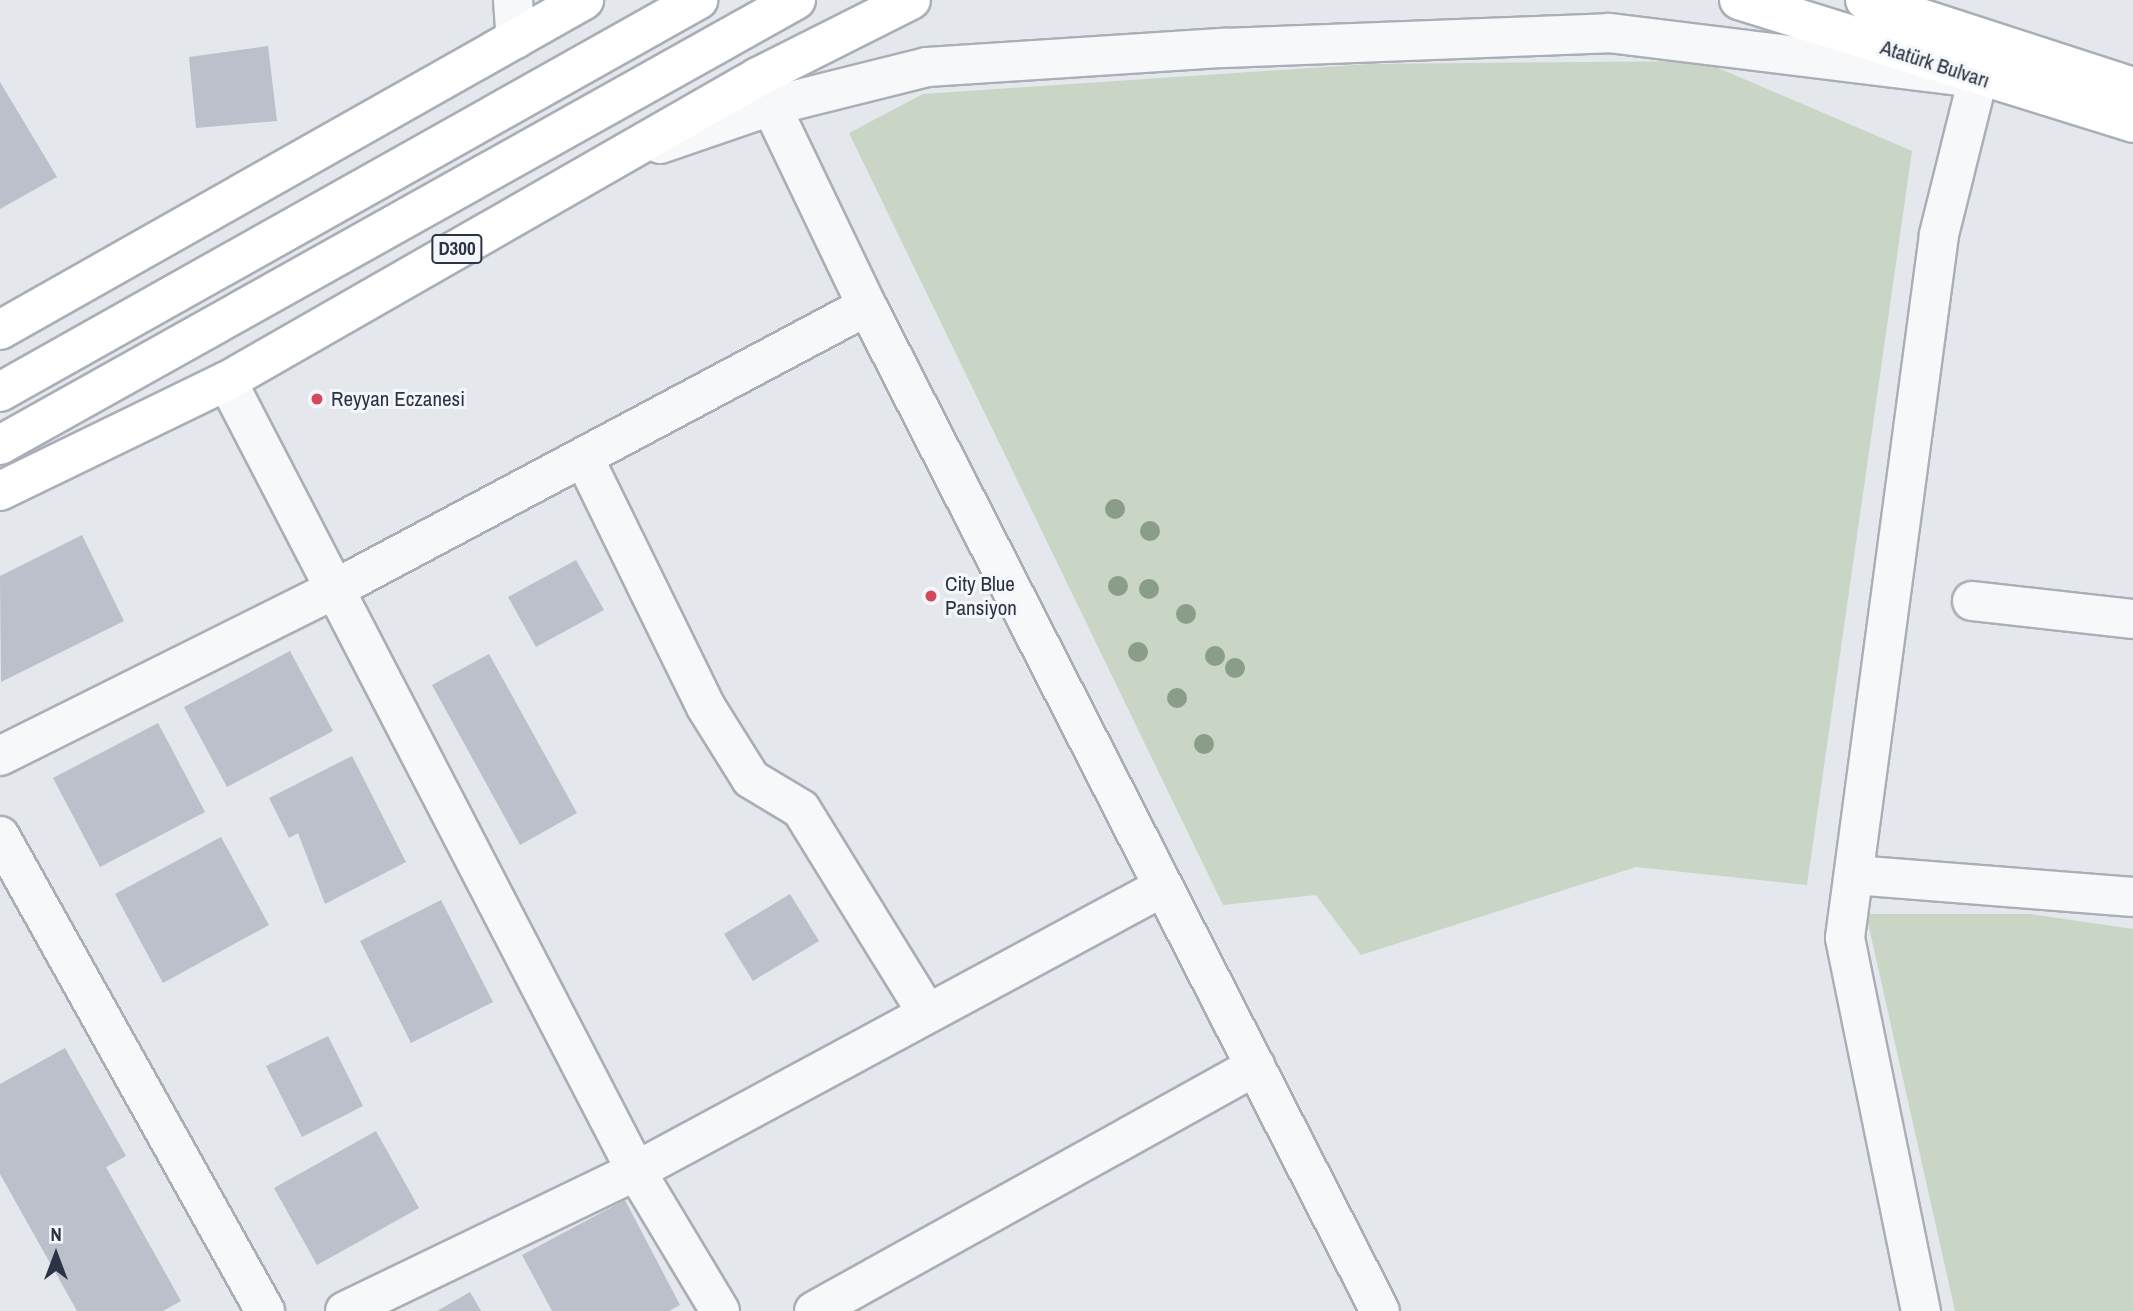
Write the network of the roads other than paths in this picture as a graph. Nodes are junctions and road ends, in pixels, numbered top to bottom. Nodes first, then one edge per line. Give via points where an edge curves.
1 (513, 0) edge
2 (584, 0) edge
3 (698, 0) edge
4 (796, 0) edge
5 (911, 0) edge
6 (1739, 0) edge
7 (1865, 0) edge
8 (516, 38) junction
9 (1978, 78) junction
10 (2133, 87) edge
11 (764, 92) junction
12 (2133, 123) edge
13 (867, 306) junction
14 (0, 330) edge
15 (227, 381) junction
16 (0, 392) edge
17 (0, 445) edge
18 (584, 458) junction
19 (0, 491) edge
20 (331, 591) junction
21 (1972, 601) dead end
22 (2133, 619) edge
23 (0, 756) edge
24 (0, 836) edge
25 (1854, 875) junction
26 (1163, 887) junction
27 (2133, 897) edge
28 (926, 1011) junction
29 (1256, 1066) junction
30 (636, 1171) junction
31 (1372, 1308) edge
32 (265, 1311) edge
33 (345, 1311) edge
34 (720, 1311) edge
35 (814, 1311) edge
36 (1921, 1311) edge

1 - 8 street
2 - 8 main road
3 - 16 main road
4 - 17 main road
5 - 11 main road, D300
6 - 9 main road, Atatürk Bulvarı
7 - 10 main road, Atatürk Bulvarı
8 - 14 main road
9 - 11 street via 1609,33 927,67
9 - 12 main road, Atatürk Bulvarı
9 - 25 street via 1939,235
11 - 13 street
11 - 15 main road, D300 via 614,159
13 - 18 street
13 - 26 street
15 - 19 main road, D300
15 - 20 street
18 - 20 street
18 - 28 street via 706,707 751,779 801,809
20 - 23 street
20 - 30 street
21 - 22 street
24 - 32 street
25 - 27 street
25 - 36 street via 1845,938
26 - 28 street
26 - 29 street
28 - 30 street
29 - 31 street
29 - 35 street
30 - 33 street
30 - 34 street

